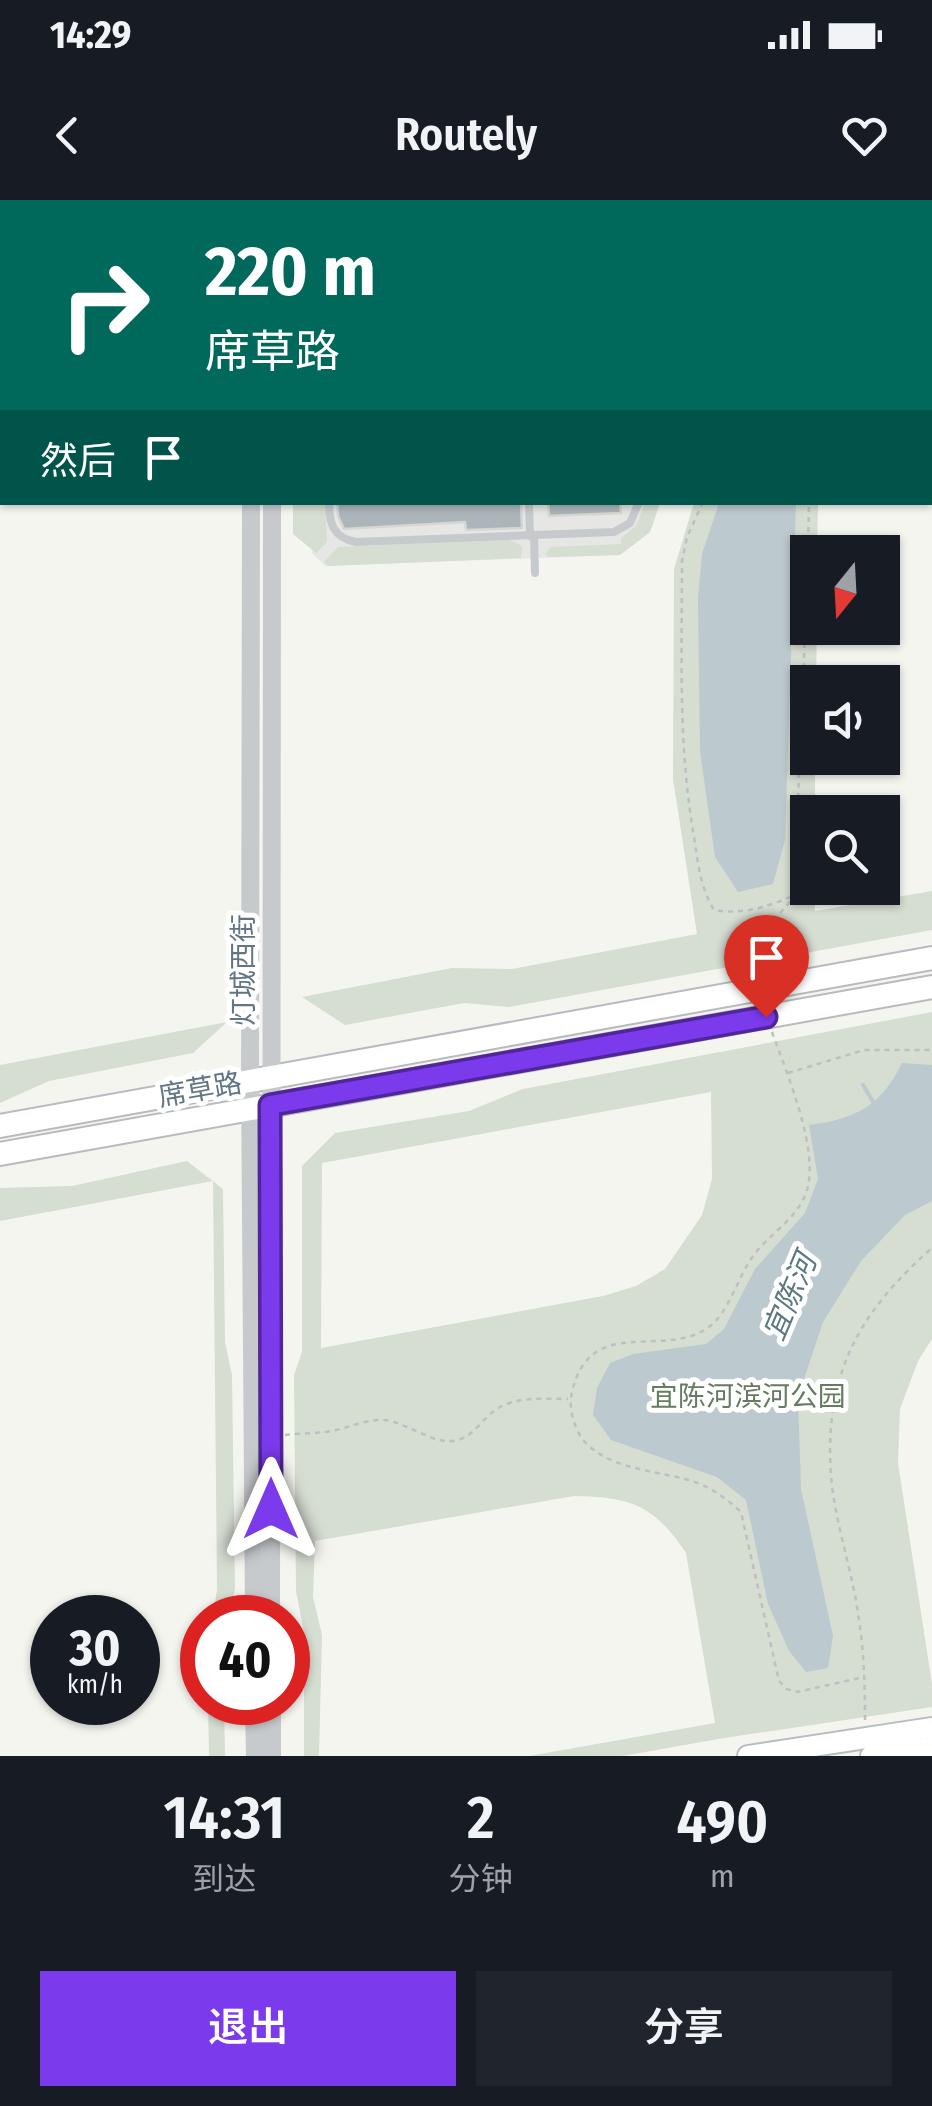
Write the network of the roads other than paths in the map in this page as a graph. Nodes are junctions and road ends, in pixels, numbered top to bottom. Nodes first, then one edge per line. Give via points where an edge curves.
1 (251, 505) edge
2 (272, 505) edge
3 (328, 505) edge
4 (529, 505) edge
5 (638, 505) edge
6 (532, 536) junction
7 (535, 572) dead end
8 (932, 958) edge
9 (932, 987) edge
10 (260, 1078) junction
11 (260, 1107) junction
12 (0, 1126) edge
13 (0, 1154) edge
14 (254, 1595) edge
15 (272, 1595) edge
16 (254, 1725) edge
17 (272, 1725) edge
18 (932, 1728) edge
19 (868, 1746) edge
20 (932, 1748) edge
21 (254, 1756) edge
22 (272, 1756) edge
23 (748, 1756) edge

1 - 10 street, 灯城西街
2 - 10 street, 灯城西街
3 - 6 lane via 332,527 350,542
4 - 6 lane
5 - 6 lane via 630,523 614,532
6 - 7 lane
8 - 10 main road, 席草路
9 - 11 main road, 席草路
10 - 11 street, 灯城西街
10 - 12 main road, 席草路
11 - 13 main road, 席草路
11 - 14 street, 灯城西街
11 - 15 street, 灯城西街
16 - 21 street
17 - 22 street
18 - 19 main road
19 - 20 main road
19 - 23 main road

